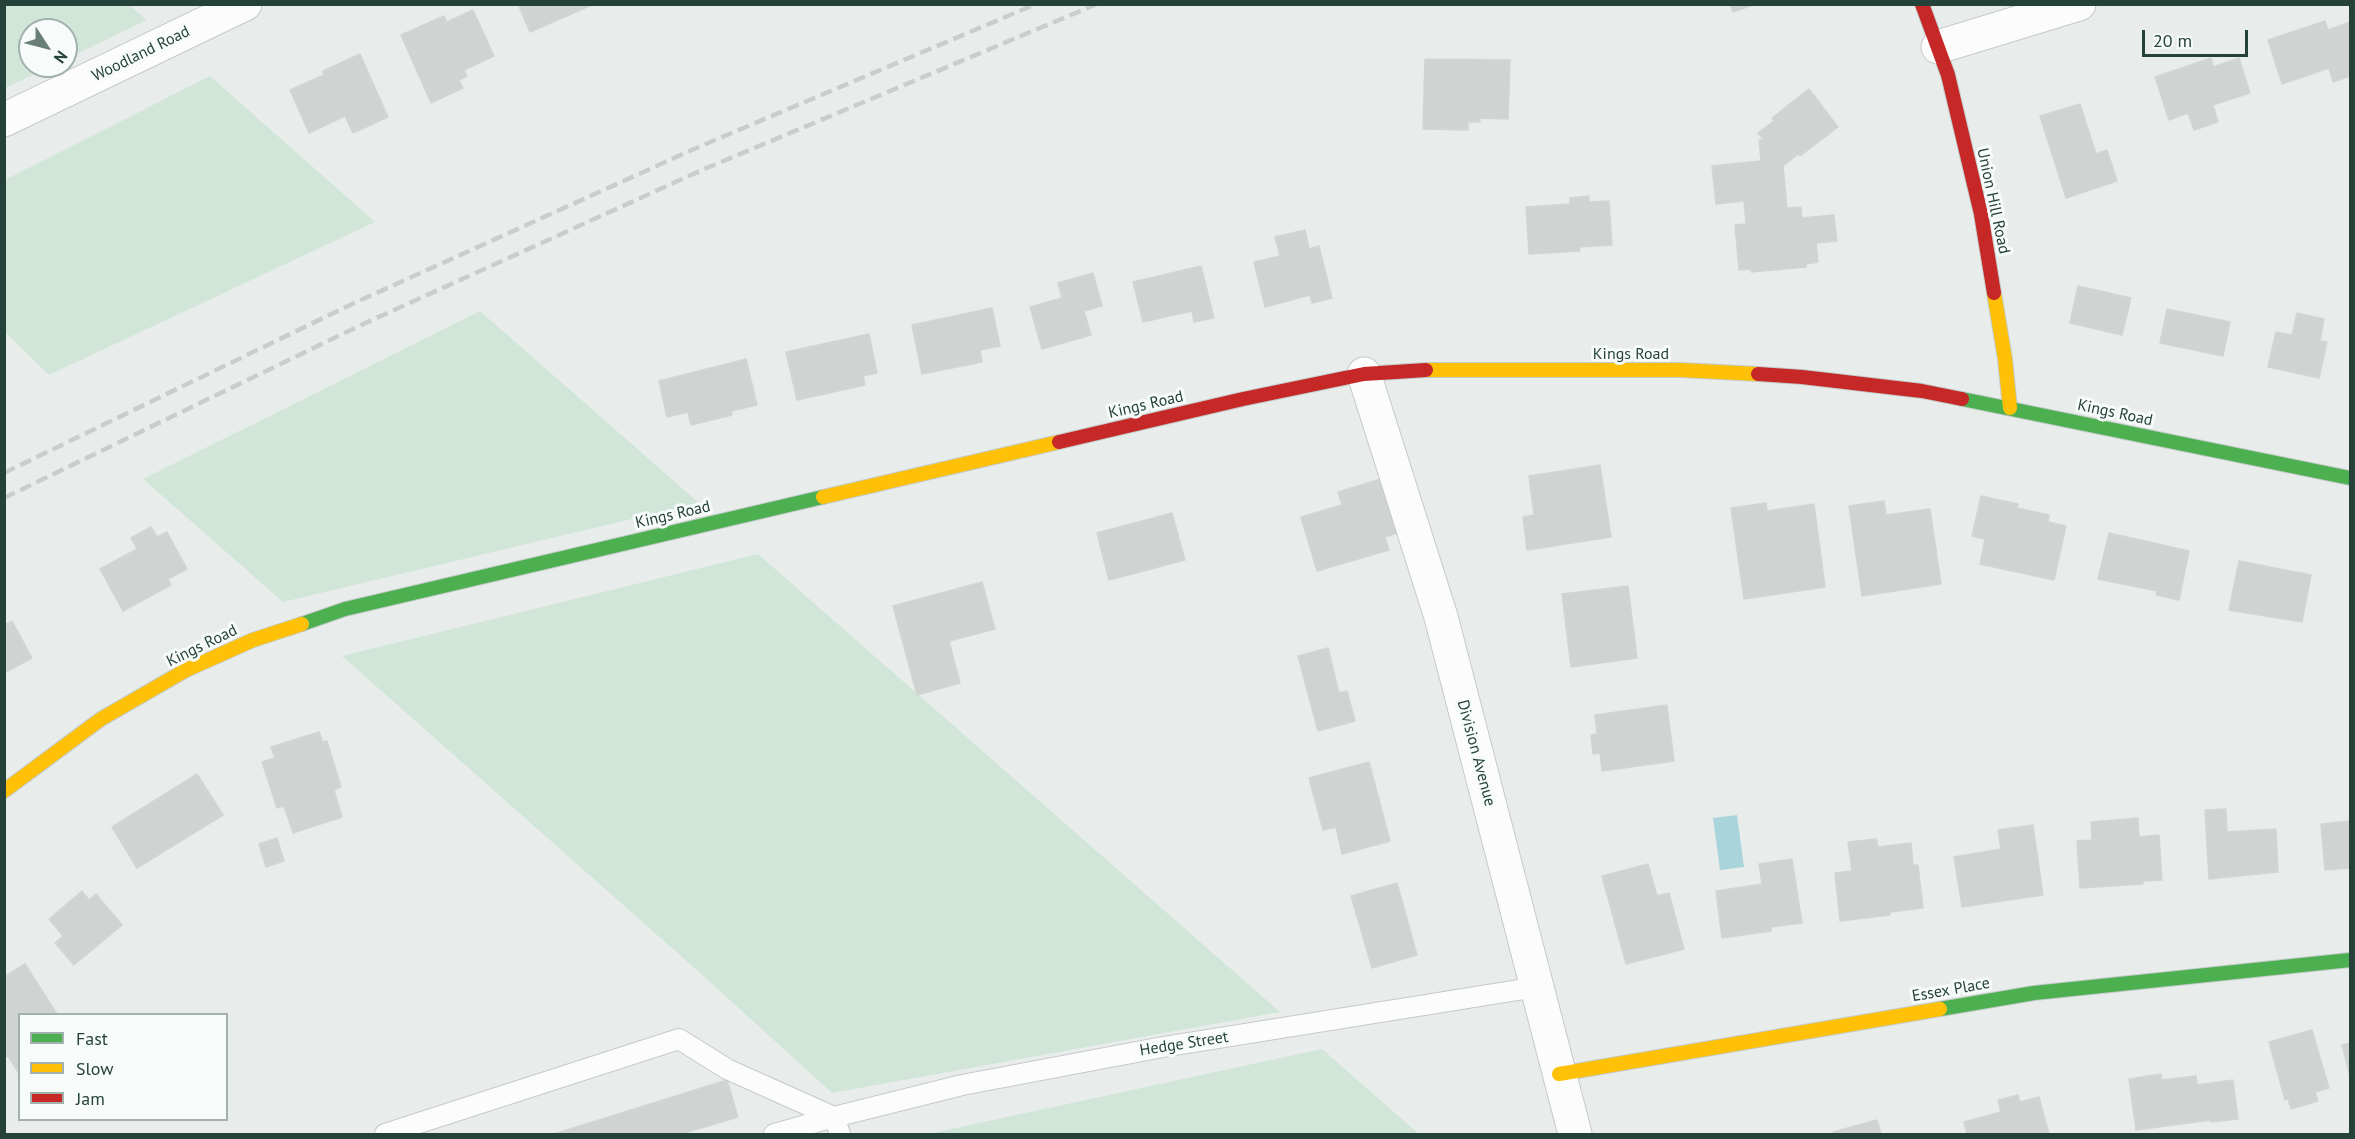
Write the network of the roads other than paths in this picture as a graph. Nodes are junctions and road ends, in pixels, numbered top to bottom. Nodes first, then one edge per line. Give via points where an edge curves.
1 (245, 4) edge
2 (1922, 4) edge
3 (2079, 4) edge
4 (1938, 47) junction
5 (4, 120) edge
6 (1364, 374) junction
7 (2010, 408) junction
8 (2350, 478) edge
9 (4, 791) edge
10 (2350, 960) edge
11 (1537, 987) junction
12 (1559, 1074) junction
13 (837, 1126) edge
14 (385, 1134) edge
15 (774, 1134) edge
16 (1575, 1134) edge

1 - 5 street, Woodland Road
2 - 4 street, Union Hill Road
3 - 4 street
4 - 7 street, Union Hill Road via 1981,214
6 - 7 street, Kings Road via 1411,370 1680,370 1813,378 1922,391
6 - 9 street, Kings Road via 345,609 253,640 186,670 101,719
6 - 11 street, Division Avenue via 1441,616
7 - 8 street, Kings Road
10 - 12 street, Essex Place via 2034,993
11 - 12 street, Division Avenue
11 - 13 lane, Hedge Street via 1163,1047 962,1085
12 - 16 street, Division Avenue
13 - 14 lane via 727,1069 679,1039
13 - 15 lane, Hedge Street

